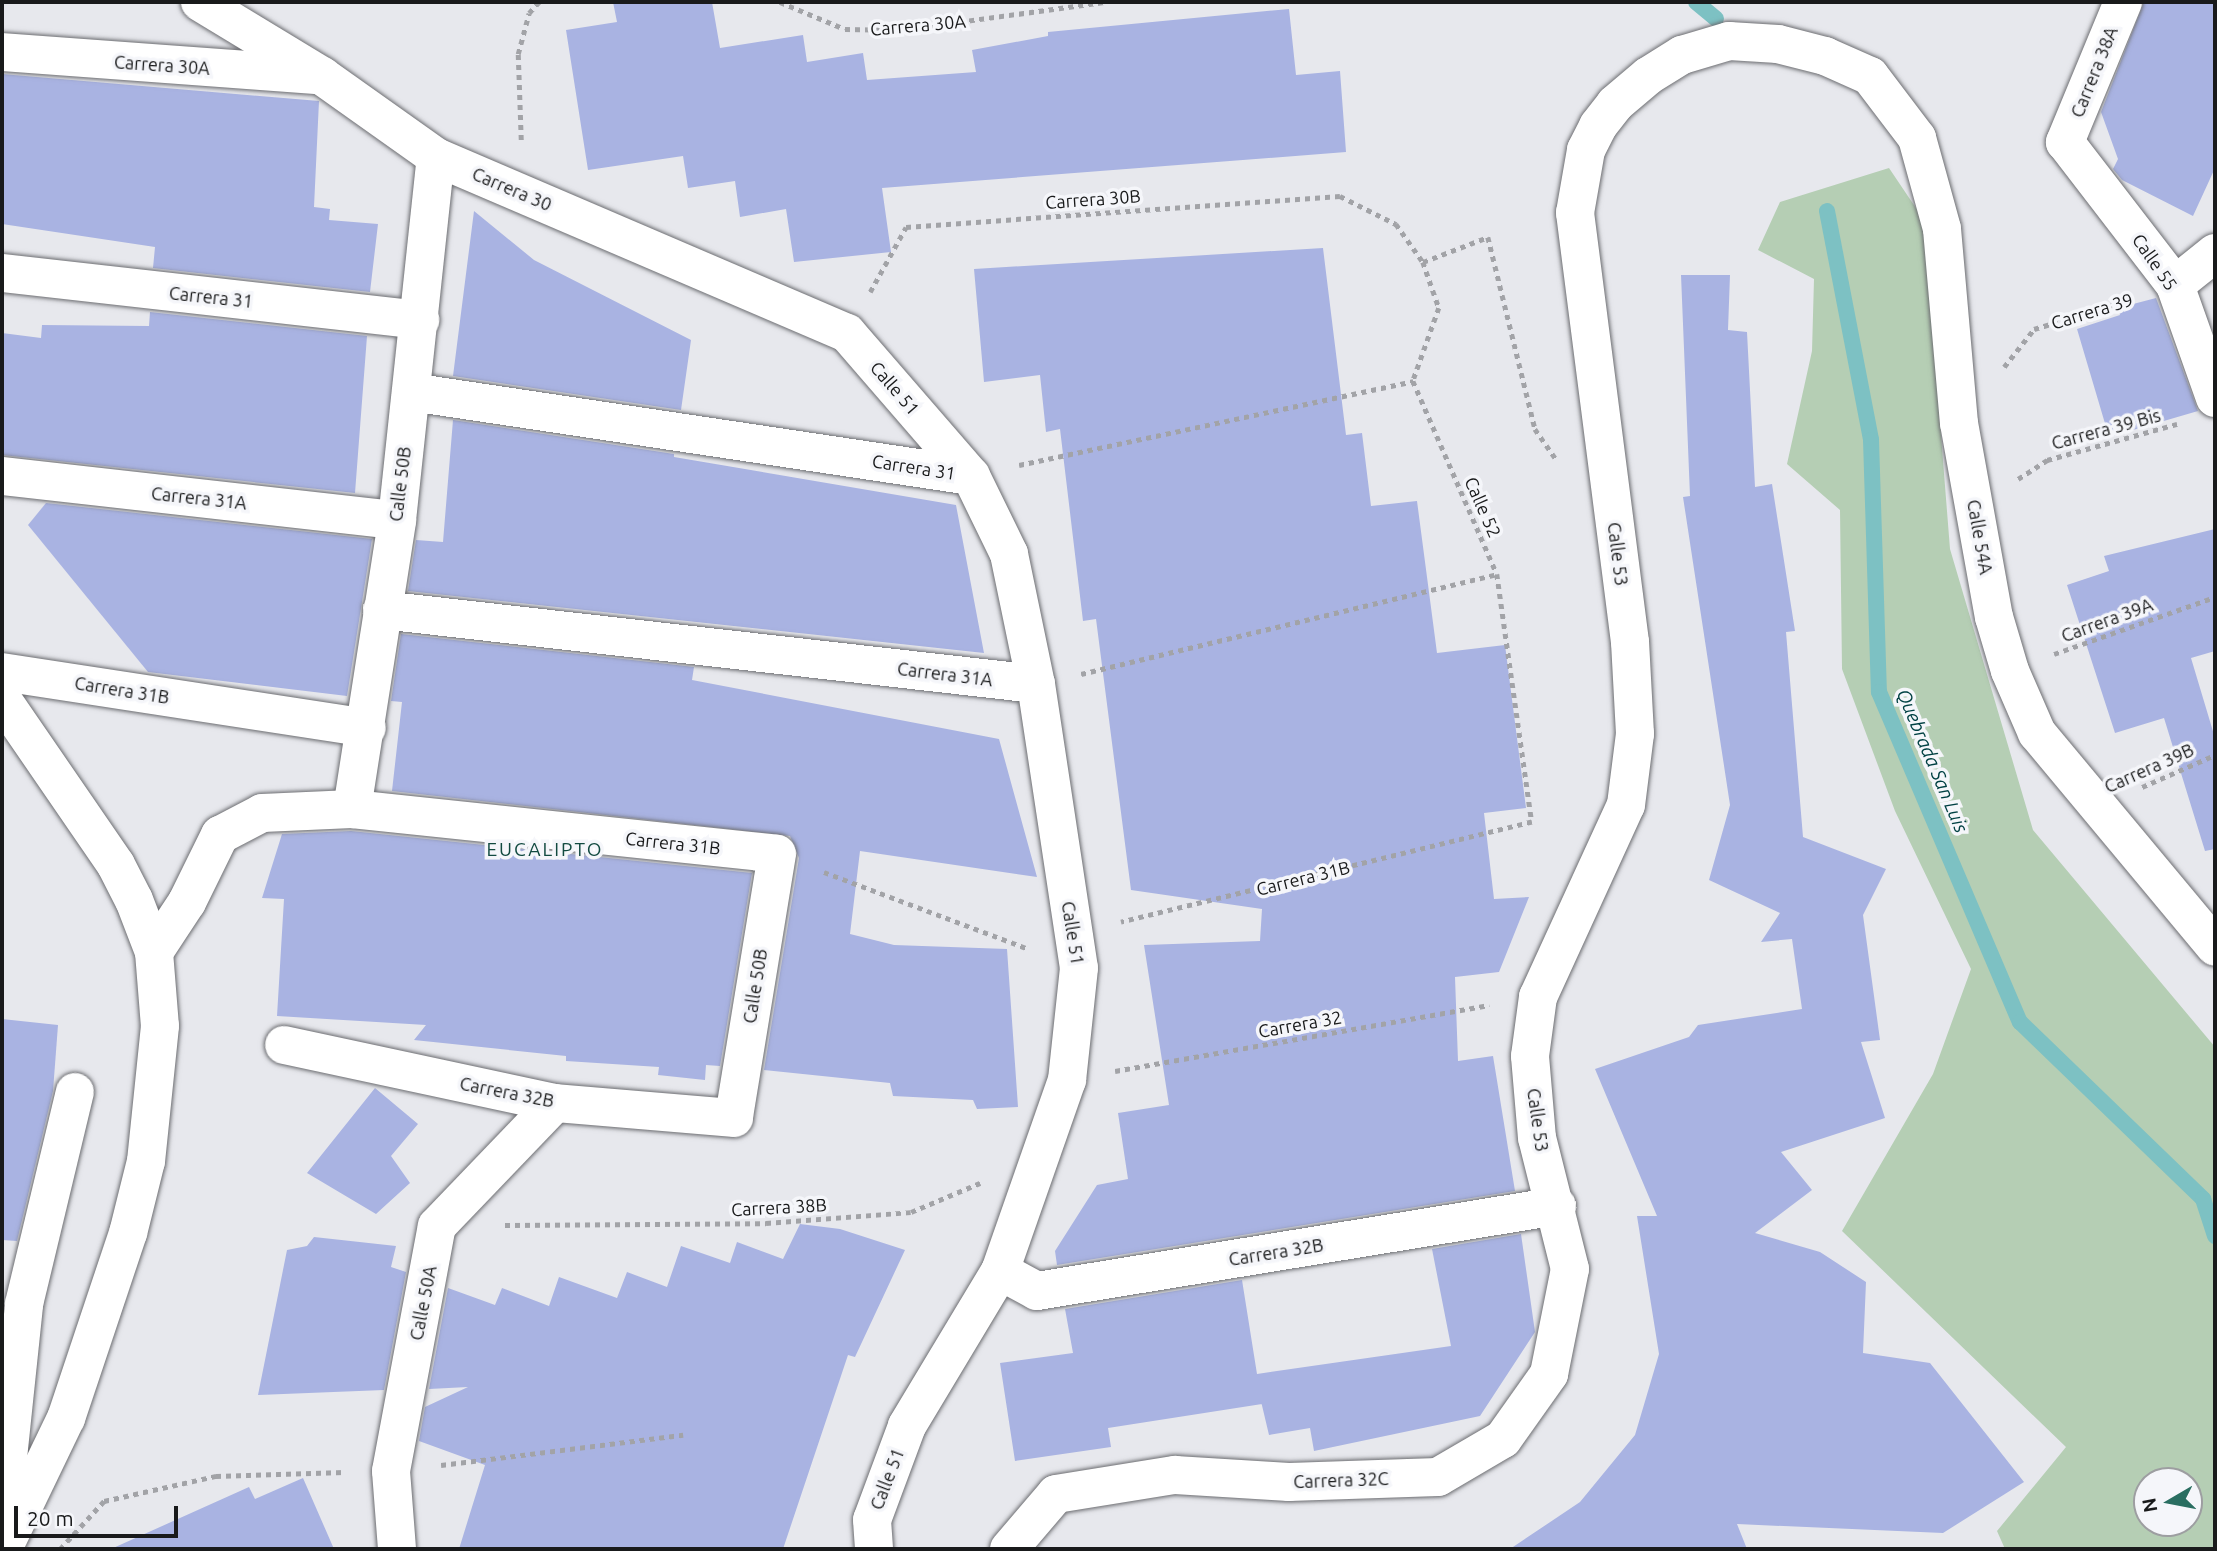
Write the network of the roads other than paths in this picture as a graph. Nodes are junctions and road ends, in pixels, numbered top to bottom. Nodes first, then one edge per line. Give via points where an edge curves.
1 (200, 2) edge
2 (2123, 2) edge
3 (2, 52) edge
4 (1870, 75) joint
5 (322, 76) junction
6 (2065, 142) joint
7 (436, 157) junction
8 (2215, 253) edge
9 (2, 273) edge
10 (2175, 285) junction
11 (420, 320) junction
12 (847, 333) joint
13 (411, 392) junction
14 (2202, 409) edge
15 (971, 475) junction
16 (2, 476) edge
17 (397, 520) junction
18 (382, 610) junction
19 (2, 672) edge
20 (1036, 684) junction
21 (2, 699) edge
22 (367, 727) junction
23 (352, 809) junction
24 (777, 854) joint
25 (2215, 947) edge
26 (154, 952) junction
27 (284, 1045) dead end
28 (75, 1091) dead end
29 (555, 1103) junction
30 (734, 1118) joint
31 (1557, 1206) junction
32 (1570, 1269) joint
33 (1000, 1271) junction
34 (2, 1515) edge
35 (3, 1549) edge
36 (397, 1549) edge
37 (874, 1549) edge
38 (1009, 1549) edge

1 - 5 street, Carrera 30
2 - 6 street, Carrera 38A
3 - 5 street, Carrera 30A
4 - 25 street, Calle 54A via 1917,138 1942,229 1959,423 1994,617 2010,671 2037,733
4 - 31 street, Calle 53 via 1825,56 1778,44 1728,41 1682,55 1648,76 1615,104 1586,150 1575,213 1630,642 1635,734 1626,805 1538,997 1530,1056 1537,1138
5 - 7 street, Carrera 30
6 - 10 street, Calle 55
7 - 11 street, Calle 50B
7 - 12 street, Carrera 30
8 - 10 street
9 - 11 street, Carrera 31
10 - 14 street, Calle 55
11 - 13 street, Calle 50B
12 - 15 street, Calle 51
13 - 15 street, Carrera 31
13 - 17 street, Calle 50B
15 - 20 street, Calle 51 via 1009,554
16 - 17 street, Carrera 31A
17 - 18 street, Calle 50B
18 - 20 street, Carrera 31A
18 - 22 street, Calle 50B
19 - 22 street, Carrera 31B
20 - 33 street, Calle 51 via 1076,951 1067,1080
21 - 26 street via 116,865
22 - 23 street, Calle 50B
23 - 24 street, Carrera 31B
23 - 26 street, Carrera 31B via 262,813 220,835 187,902
24 - 30 street, Calle 50B
26 - 35 street via 160,995 159,1068 146,1161 128,1233 66,1418
27 - 29 street, Carrera 32B
28 - 34 street via 24,1304
29 - 30 street, Carrera 32B
29 - 36 street, Calle 50A via 437,1226 391,1471
31 - 32 street, Calle 53
31 - 33 street, Carrera 32B via 1037,1291
32 - 38 street, Carrera 32C via 1549,1374 1503,1439 1438,1477 1289,1482 1175,1475 1056,1494
33 - 37 street, Calle 51 via 907,1426 872,1520

